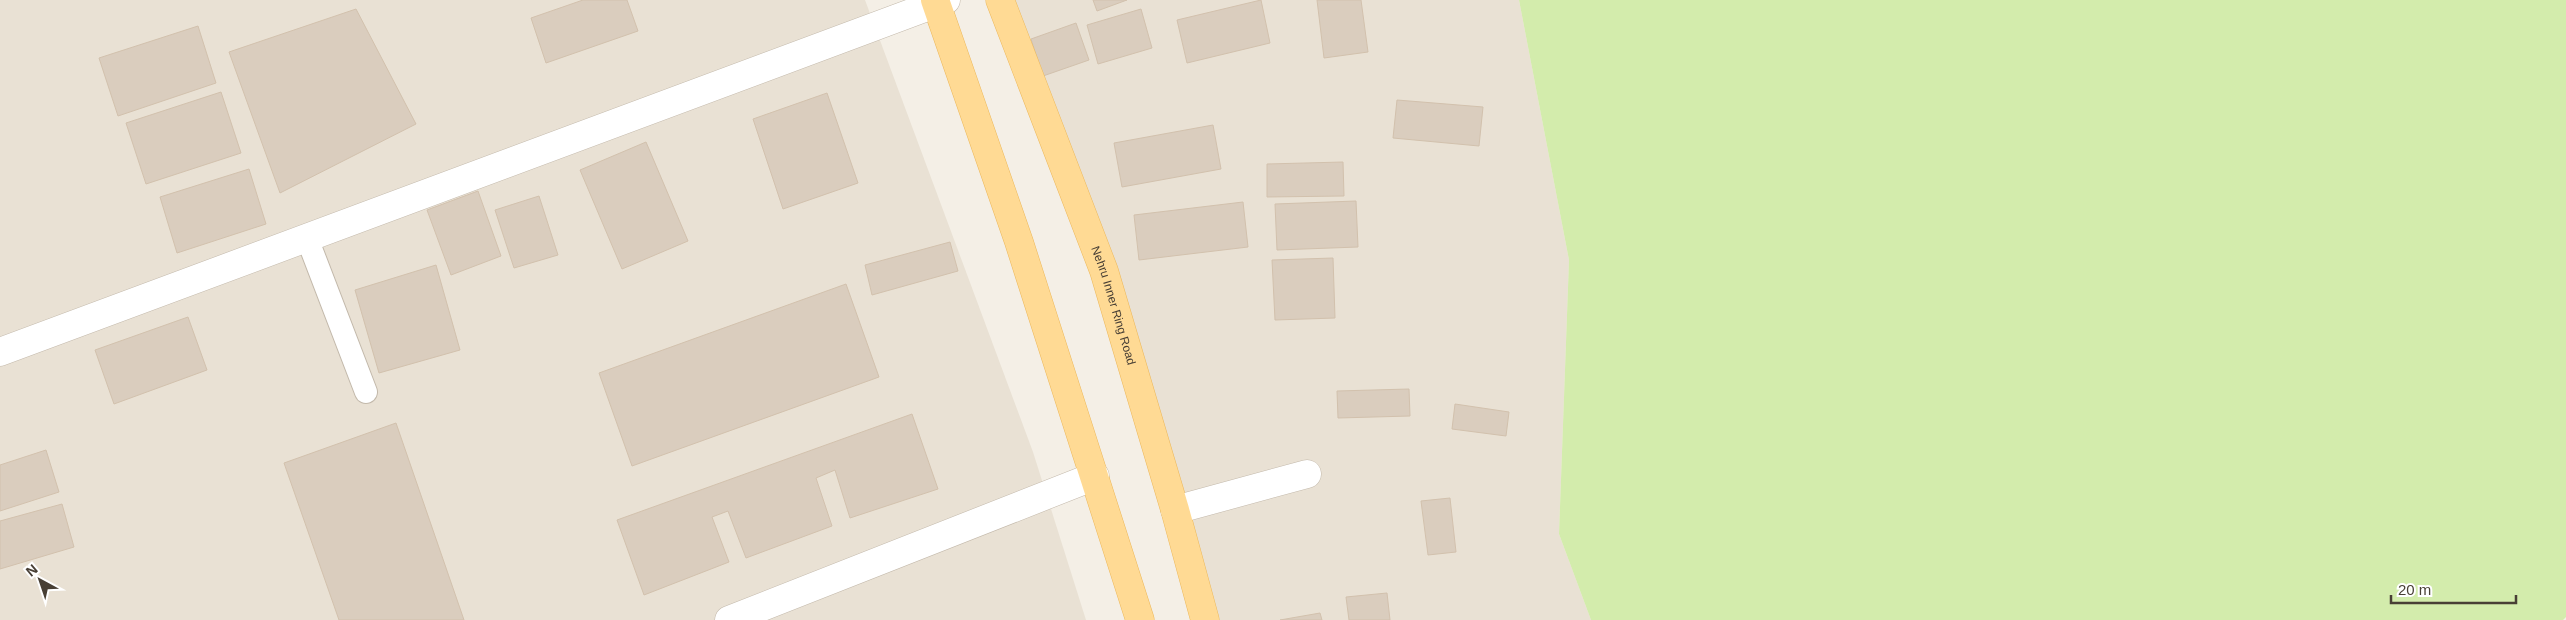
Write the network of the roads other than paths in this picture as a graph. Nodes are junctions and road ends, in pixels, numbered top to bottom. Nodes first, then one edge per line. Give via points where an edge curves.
1 (1000, 0) edge
2 (939, 1) edge
3 (307, 238) junction
4 (0, 352) edge
5 (366, 392) dead end
6 (1307, 474) dead end
7 (1095, 476) junction
8 (1175, 510) junction
9 (729, 620) edge
10 (1140, 620) edge
11 (1205, 620) edge

1 - 8 main road, Nehru Inner Ring Road via 1104,271
2 - 3 street
2 - 7 main road
3 - 4 street
3 - 5 lane
6 - 8 street
7 - 9 street
7 - 10 main road
8 - 11 main road, Nehru Inner Ring Road

